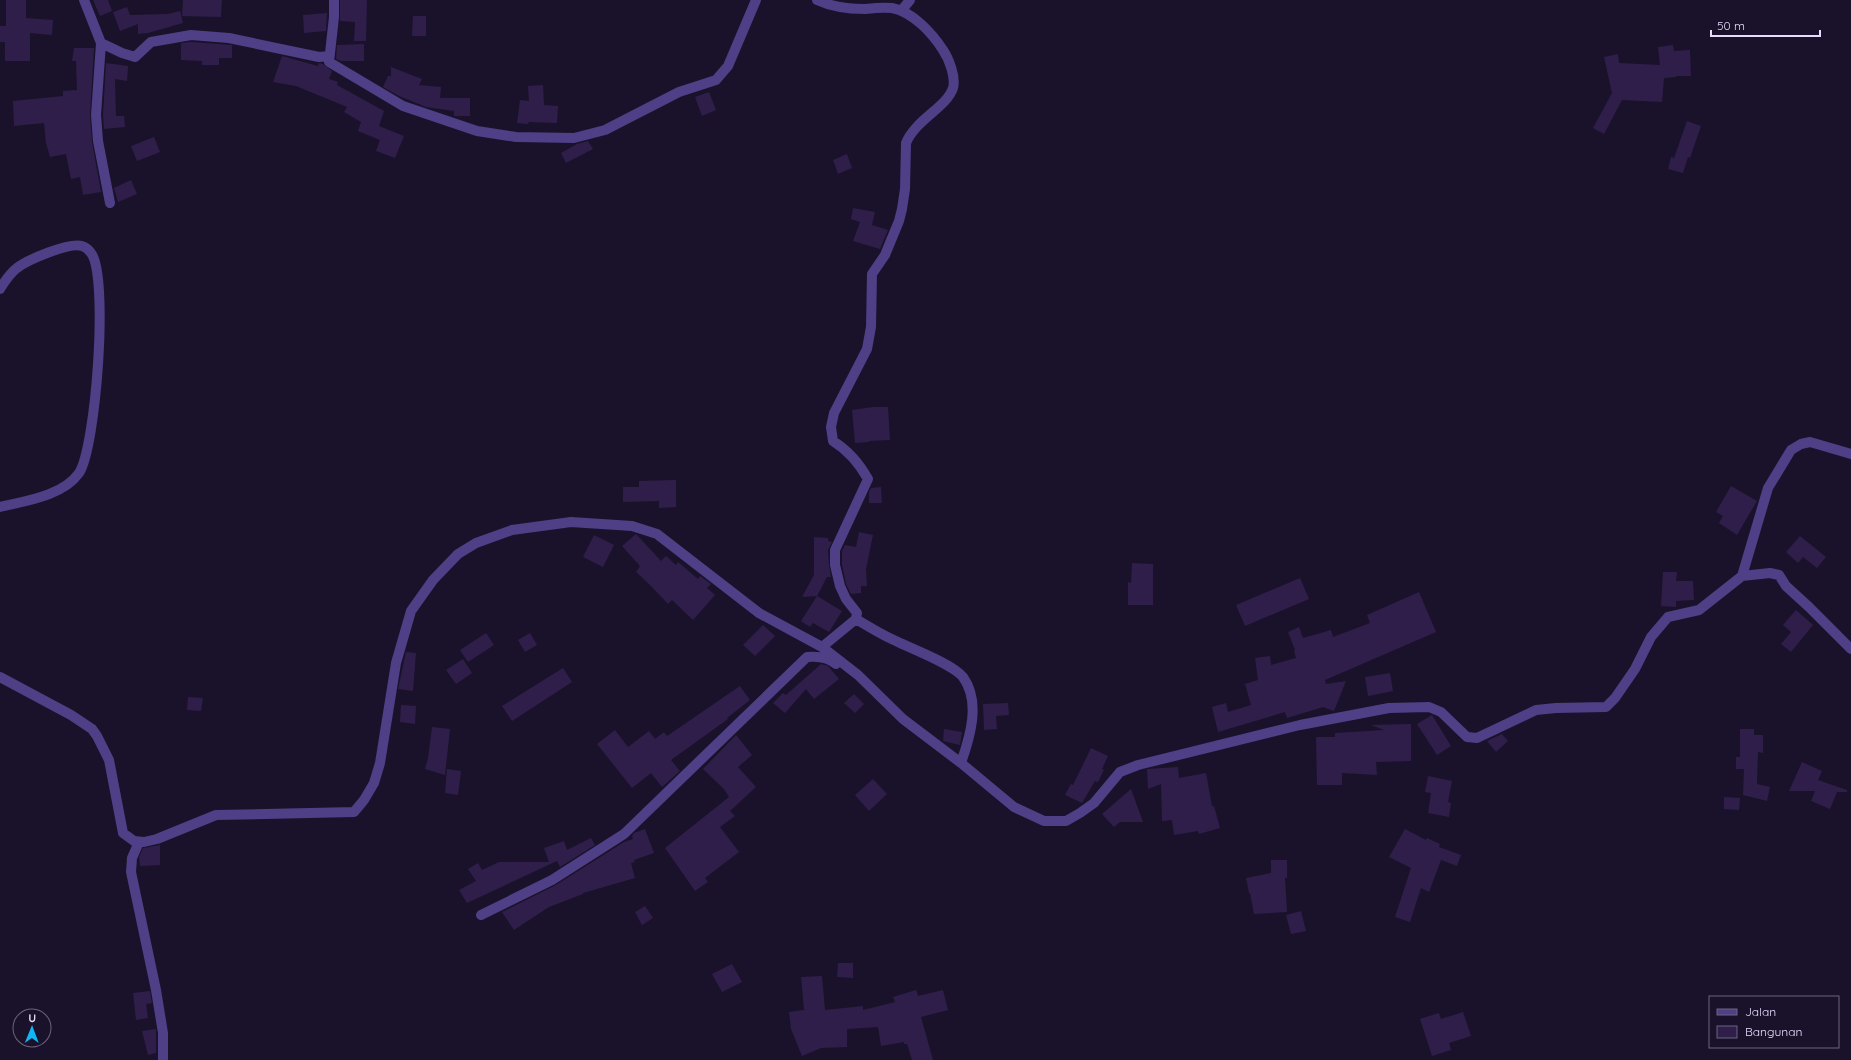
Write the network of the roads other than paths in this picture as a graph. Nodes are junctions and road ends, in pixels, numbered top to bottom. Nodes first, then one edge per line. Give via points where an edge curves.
1 (84, 0) edge
2 (334, 0) edge
3 (756, 0) edge
4 (817, 0) edge
5 (910, 0) edge
6 (901, 11) junction
7 (101, 43) junction
8 (329, 62) junction
9 (110, 203) dead end
10 (0, 289) edge
11 (1851, 454) edge
12 (0, 507) edge
13 (1742, 576) junction
14 (856, 619) junction
15 (822, 647) junction
16 (1851, 650) edge
17 (0, 677) edge
18 (865, 681) junction
19 (961, 762) junction
20 (139, 842) junction
21 (481, 915) dead end
22 (163, 1060) edge

1 - 7 street
2 - 8 street
3 - 8 street via 728,66 716,80 679,92 605,130 574,138 516,137 477,131 403,106
4 - 6 street via 842,8 885,8
5 - 6 street
6 - 14 street via 923,26 939,44 946,54 954,81 950,94 923,120 906,143 905,189 901,215 885,255 872,274 871,327 867,349 834,413 831,427 833,441 857,461 868,480 835,550 836,574 846,599 857,613
7 - 8 street via 135,57 151,42 191,35 229,38 319,57 329,56
7 - 9 street via 96,98 97,128
10 - 12 street via 11,273 28,261 76,245 86,248 93,255 99,284 99,344 91,435 78,474 55,492
11 - 13 street via 1810,442 1791,450 1768,488
13 - 16 street via 1779,574 1786,586
13 - 19 street via 1699,610 1668,617 1662,622 1635,668 1606,708 1536,710 1477,738 1467,738 1441,712 1429,707 1390,708 1300,725 1138,765 1120,772 1094,803 1066,821 1044,821 1014,807
14 - 15 street
14 - 19 street via 953,669 963,677 970,693 973,714 971,733
15 - 18 street
15 - 20 street via 759,613 657,534 632,526 571,522 512,530 476,543 458,554 433,580 411,611 396,663 380,763 374,783 354,812 216,815 157,839
17 - 20 street via 72,715 95,733 103,744 109,760 122,829 126,836
18 - 19 street via 903,719
18 - 21 street via 848,673 831,660 817,656 807,657 624,834 552,880
20 - 22 street via 132,858 131,872 156,990 163,1033

